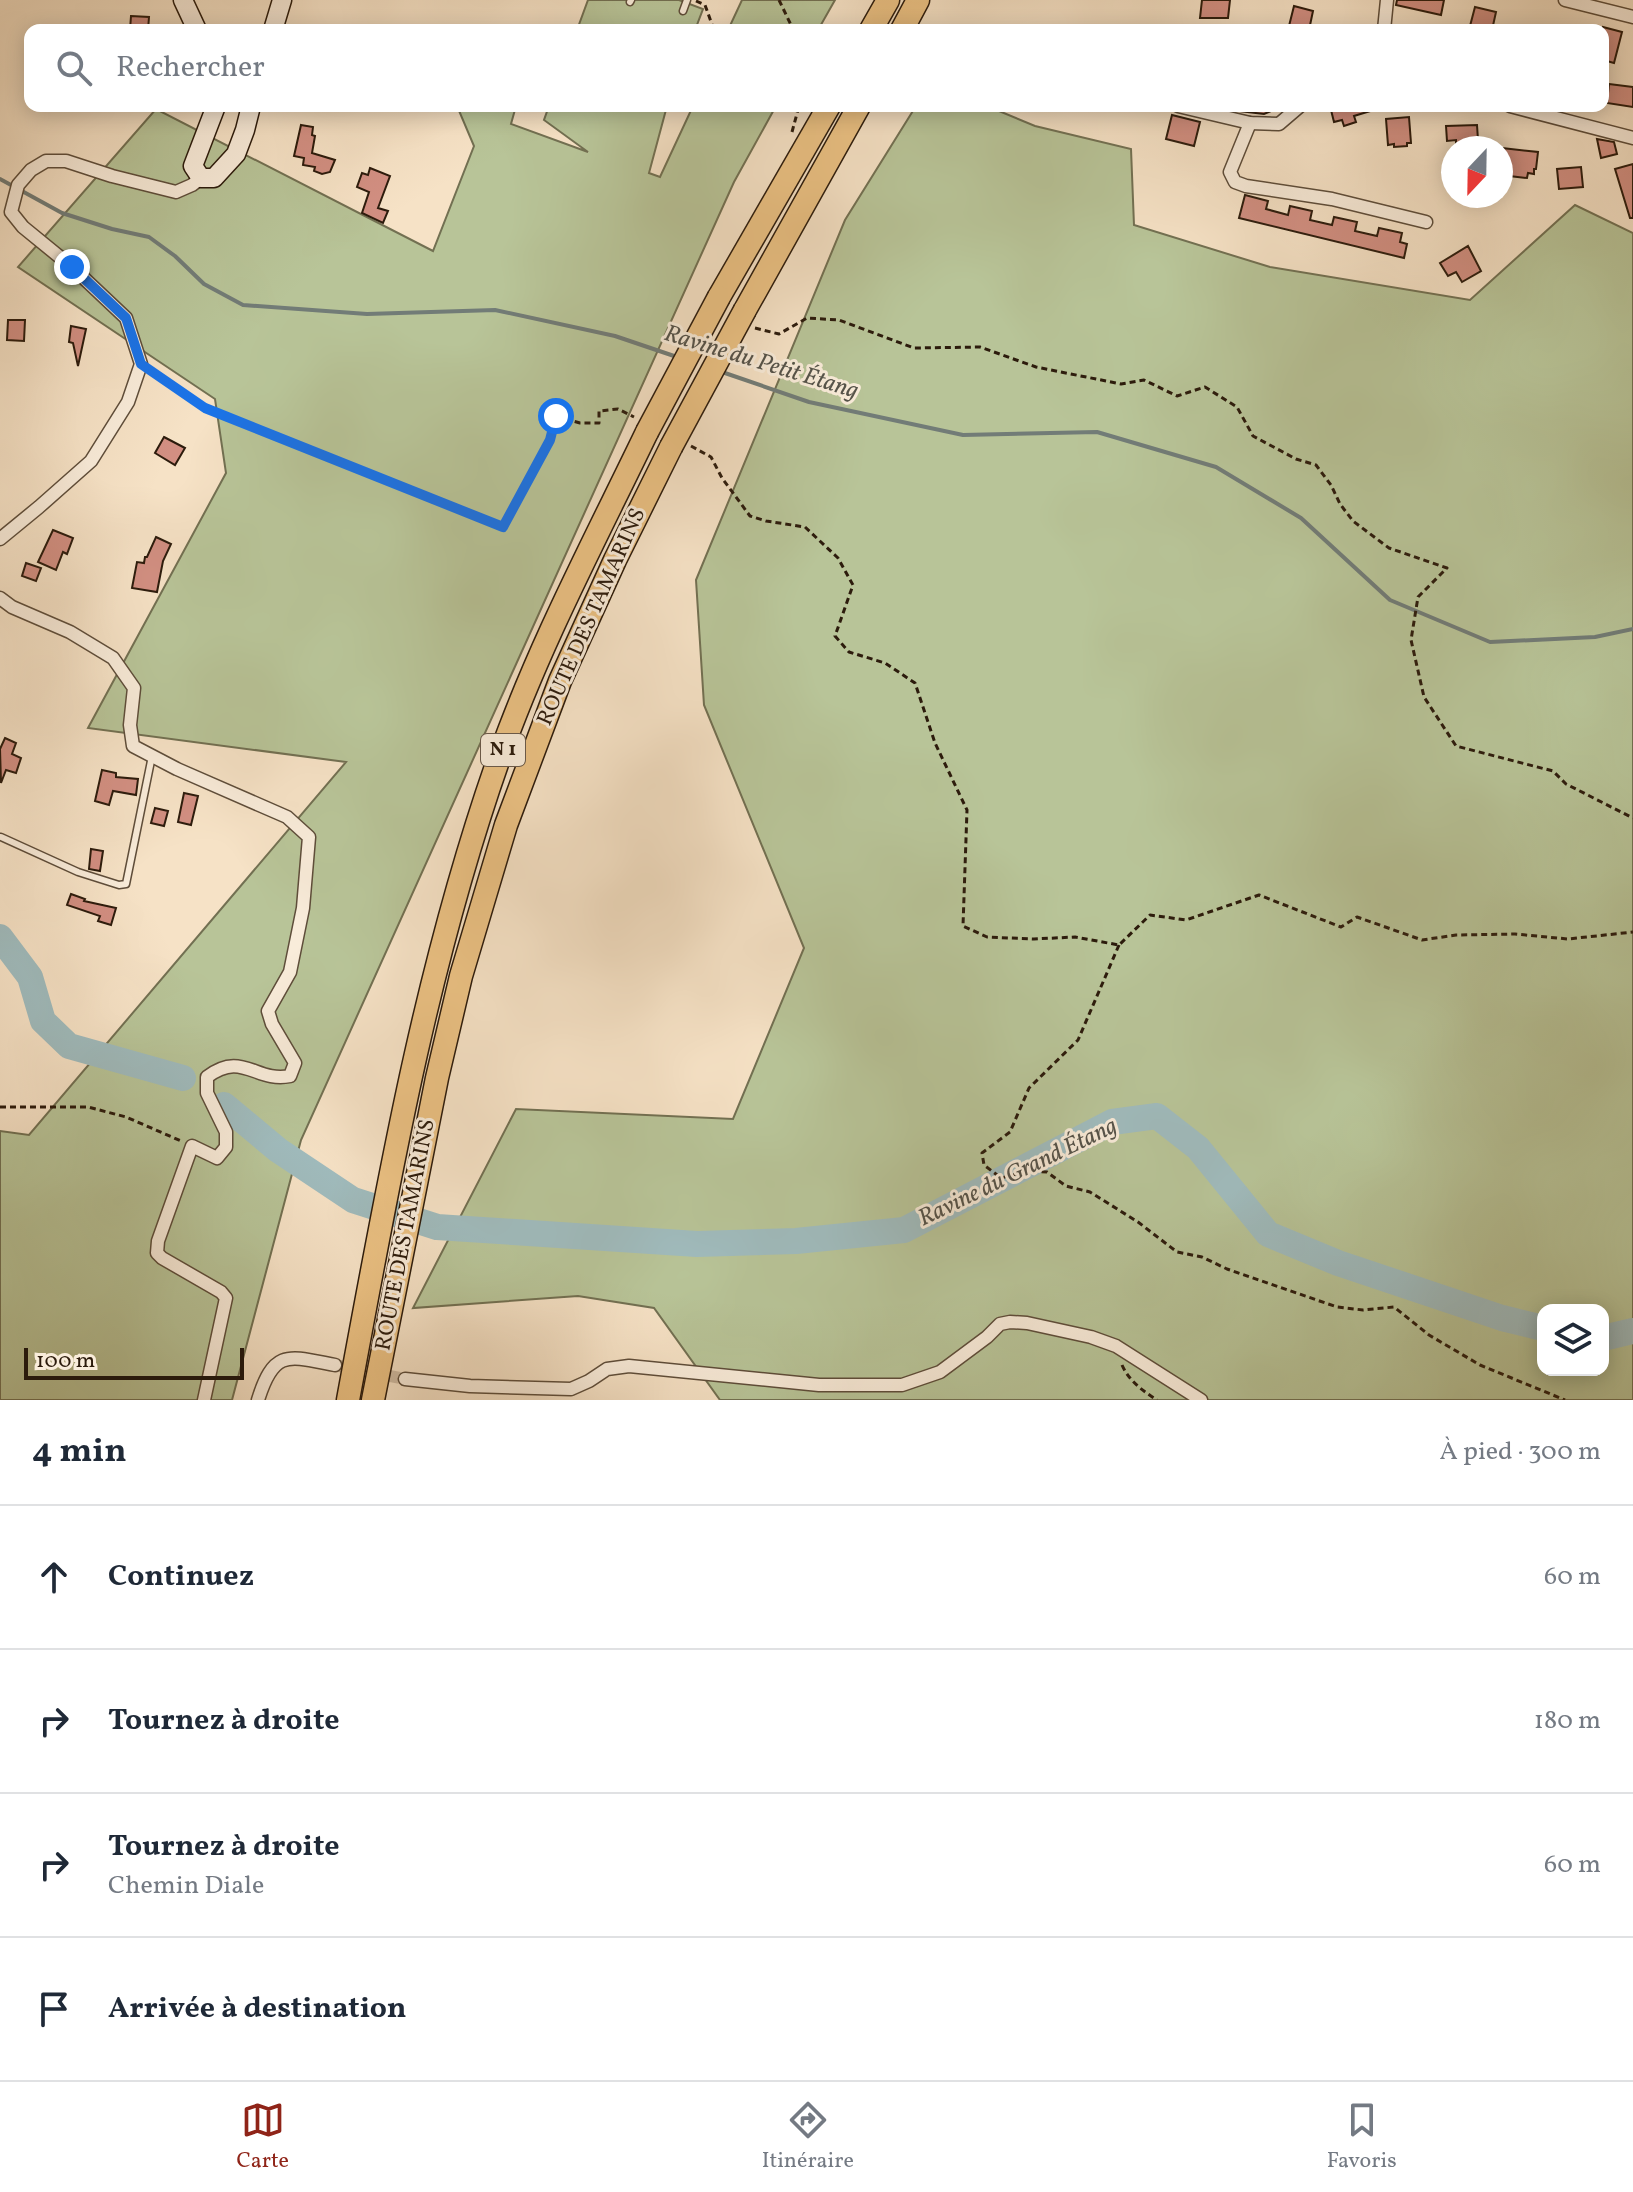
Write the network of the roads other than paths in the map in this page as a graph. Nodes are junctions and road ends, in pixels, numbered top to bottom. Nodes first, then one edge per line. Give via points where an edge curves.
1 (183, 0) edge
2 (282, 0) edge
3 (687, 0) edge
4 (888, 0) edge
5 (918, 0) edge
6 (1387, 0) edge
7 (1565, 0) edge
8 (683, 11) dead end
9 (1633, 17) edge
10 (194, 24) edge
11 (275, 24) edge
12 (874, 24) edge
13 (905, 24) edge
14 (1385, 24) edge
15 (214, 112) edge
16 (249, 112) edge
17 (826, 112) edge
18 (856, 112) edge
19 (1203, 112) edge
20 (1293, 112) edge
21 (1533, 112) edge
22 (1250, 123) junction
23 (1633, 138) edge
24 (201, 178) junction
25 (1426, 222) dead end
26 (0, 539) edge
27 (0, 598) edge
28 (152, 756) junction
29 (1, 837) edge
30 (335, 1365) tunnel mouth
31 (405, 1379) tunnel mouth
32 (204, 1400) edge
33 (258, 1400) edge
34 (348, 1400) edge
35 (373, 1400) edge
36 (1201, 1400) edge

1 - 10 main road
2 - 11 main road
3 - 8 lane
4 - 12 highway
5 - 13 highway
6 - 14 street
7 - 9 street
15 - 24 main road via 193,166
16 - 24 main road via 236,154 214,178
17 - 34 highway, ROUTE DES TAMARINS / N 1, bridge via 646,428 547,637 500,758 450,911 409,1086
18 - 35 highway, ROUTE DES TAMARINS / N 1, bridge via 615,560 560,681 506,825 437,1078
19 - 22 street
20 - 22 street via 1279,124
21 - 23 street
22 - 25 street via 1230,172 1235,182
24 - 26 street via 176,192 66,161 46,161 18,185 11,212 126,318 141,364 128,402 91,461
27 - 28 street via 113,658 134,688 133,746
28 - 29 lane via 126,884 78,872
28 - 32 street via 287,817 309,837 290,972 268,1011 295,1063 290,1076 278,1078 238,1065 220,1067 207,1077 207,1093 226,1132 226,1147 217,1158 192,1146 158,1241 162,1258 226,1298
30 - 33 street via 283,1360 265,1377
31 - 36 street via 571,1389 607,1369 629,1366 819,1385 902,1385 940,1372 1000,1324 1010,1322 1116,1346

